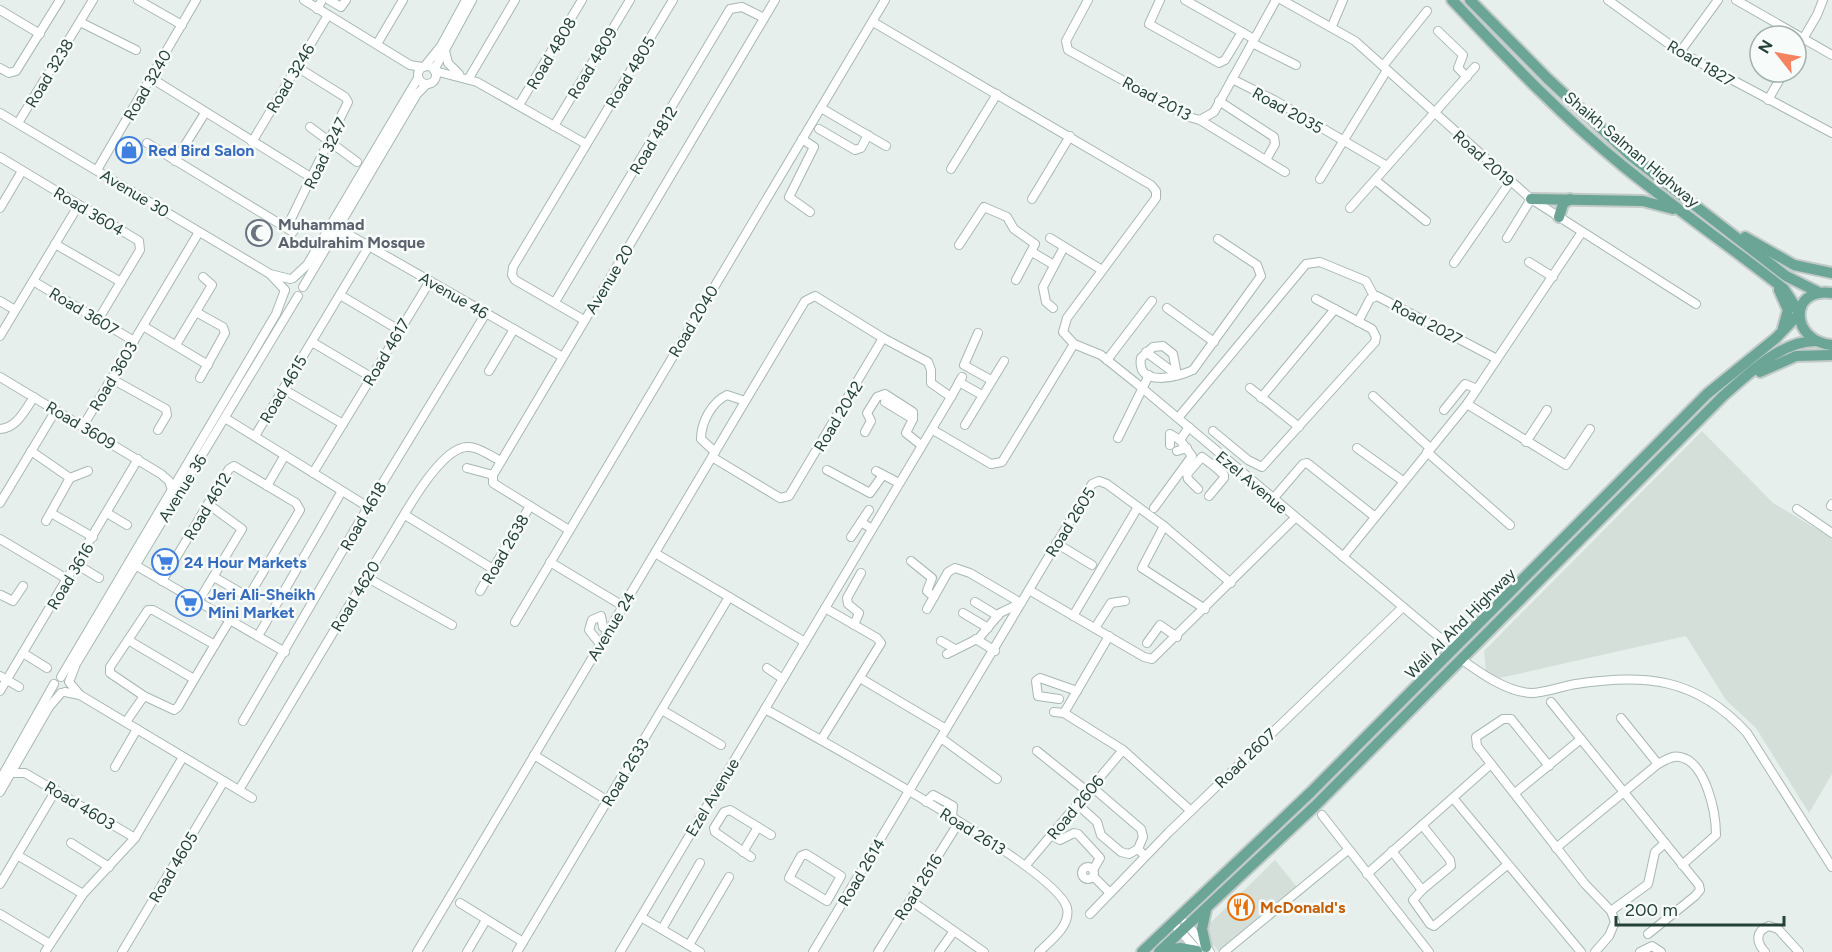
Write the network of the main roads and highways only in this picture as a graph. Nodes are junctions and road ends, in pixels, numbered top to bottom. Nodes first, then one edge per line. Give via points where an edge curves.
1 (1452, 0) edge
2 (1470, 0) edge
3 (1531, 199) road end
4 (1570, 199) junction
5 (1684, 213) junction
6 (1559, 217) road end
7 (1714, 220) junction
8 (1761, 270) junction
9 (1832, 273) edge
10 (1829, 293) edge
11 (1799, 314) junction
12 (1776, 338) junction
13 (1816, 341) junction
14 (1832, 345) edge
15 (1832, 355) edge
16 (1740, 381) junction
17 (1457, 655) junction
18 (1207, 909) junction
19 (1181, 923) junction
20 (1203, 950) edge
21 (1142, 952) edge
22 (1159, 952) edge

1 - 5 main road, Shaikh Salman Highway via 1566,116
2 - 7 main road, Shaikh Salman Highway via 1602,130
3 - 4 main road
4 - 5 main road via 1643,201
4 - 6 main road via 1563,204
5 - 8 main road, Shaikh Salman Highway
7 - 9 main road via 1794,265
7 - 10 main road, Shaikh Salman Highway via 1792,280
8 - 11 main road, Shaikh Salman Highway via 1788,292
8 - 12 main road via 1785,300 1787,320
10 - 11 main road, Wali Al Ahd Highway via 1803,301
11 - 12 main road, Wali Al Ahd Highway
11 - 13 main road, Shaikh Salman Highway via 1805,332
12 - 17 main road, Wali Al Ahd Highway via 1707,394 1462,641
13 - 14 main road
13 - 16 main road, Wali Al Ahd Highway via 1799,342 1781,351
15 - 16 main road via 1796,356
16 - 17 main road, Wali Al Ahd Highway
17 - 18 main road, Wali Al Ahd Highway via 1315,806
17 - 19 main road, Wali Al Ahd Highway via 1442,662
18 - 19 main road, Wali Al Ahd Highway
18 - 20 main road via 1202,929
19 - 21 main road, Wali Al Ahd Highway
19 - 22 main road, Wali Al Ahd Highway
20 - 22 main road via 1180,948

